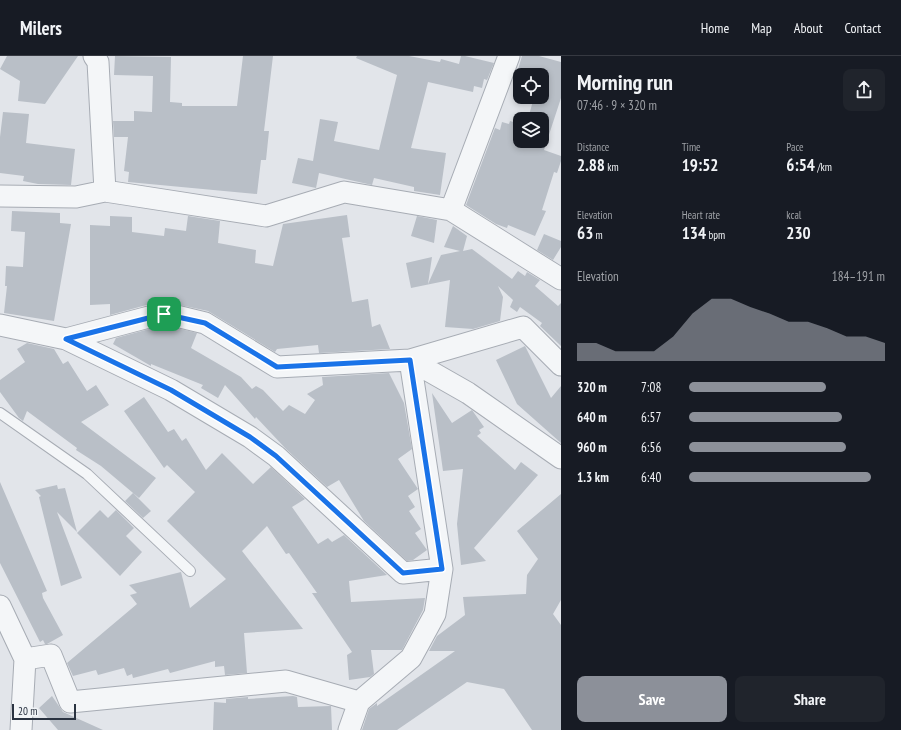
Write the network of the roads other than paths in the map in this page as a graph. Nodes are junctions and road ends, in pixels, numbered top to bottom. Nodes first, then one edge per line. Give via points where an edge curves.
1 (94, 56) edge
2 (509, 56) edge
3 (105, 191) junction
4 (0, 196) edge
5 (451, 210) junction
6 (561, 280) edge
7 (0, 325) edge
8 (66, 339) junction
9 (410, 360) junction
10 (561, 365) edge
11 (0, 413) edge
12 (561, 458) edge
13 (442, 569) junction
14 (190, 571) dead end
15 (0, 606) edge
16 (25, 659) junction
17 (359, 702) junction
18 (21, 730) edge
19 (349, 730) edge

1 - 3 street via 98,62
2 - 5 street
3 - 4 street via 76,197
3 - 5 street via 266,216 344,192
5 - 6 street
7 - 8 street
8 - 9 street via 164,314 205,323 277,367
8 - 13 street via 171,390 250,437 276,456 403,573
9 - 10 street via 523,327
9 - 12 street via 468,393
9 - 13 street
11 - 14 lane via 87,474
13 - 17 street via 435,614 411,658
15 - 16 street
16 - 17 street via 50,655 70,702 286,681
16 - 18 street
17 - 19 street

